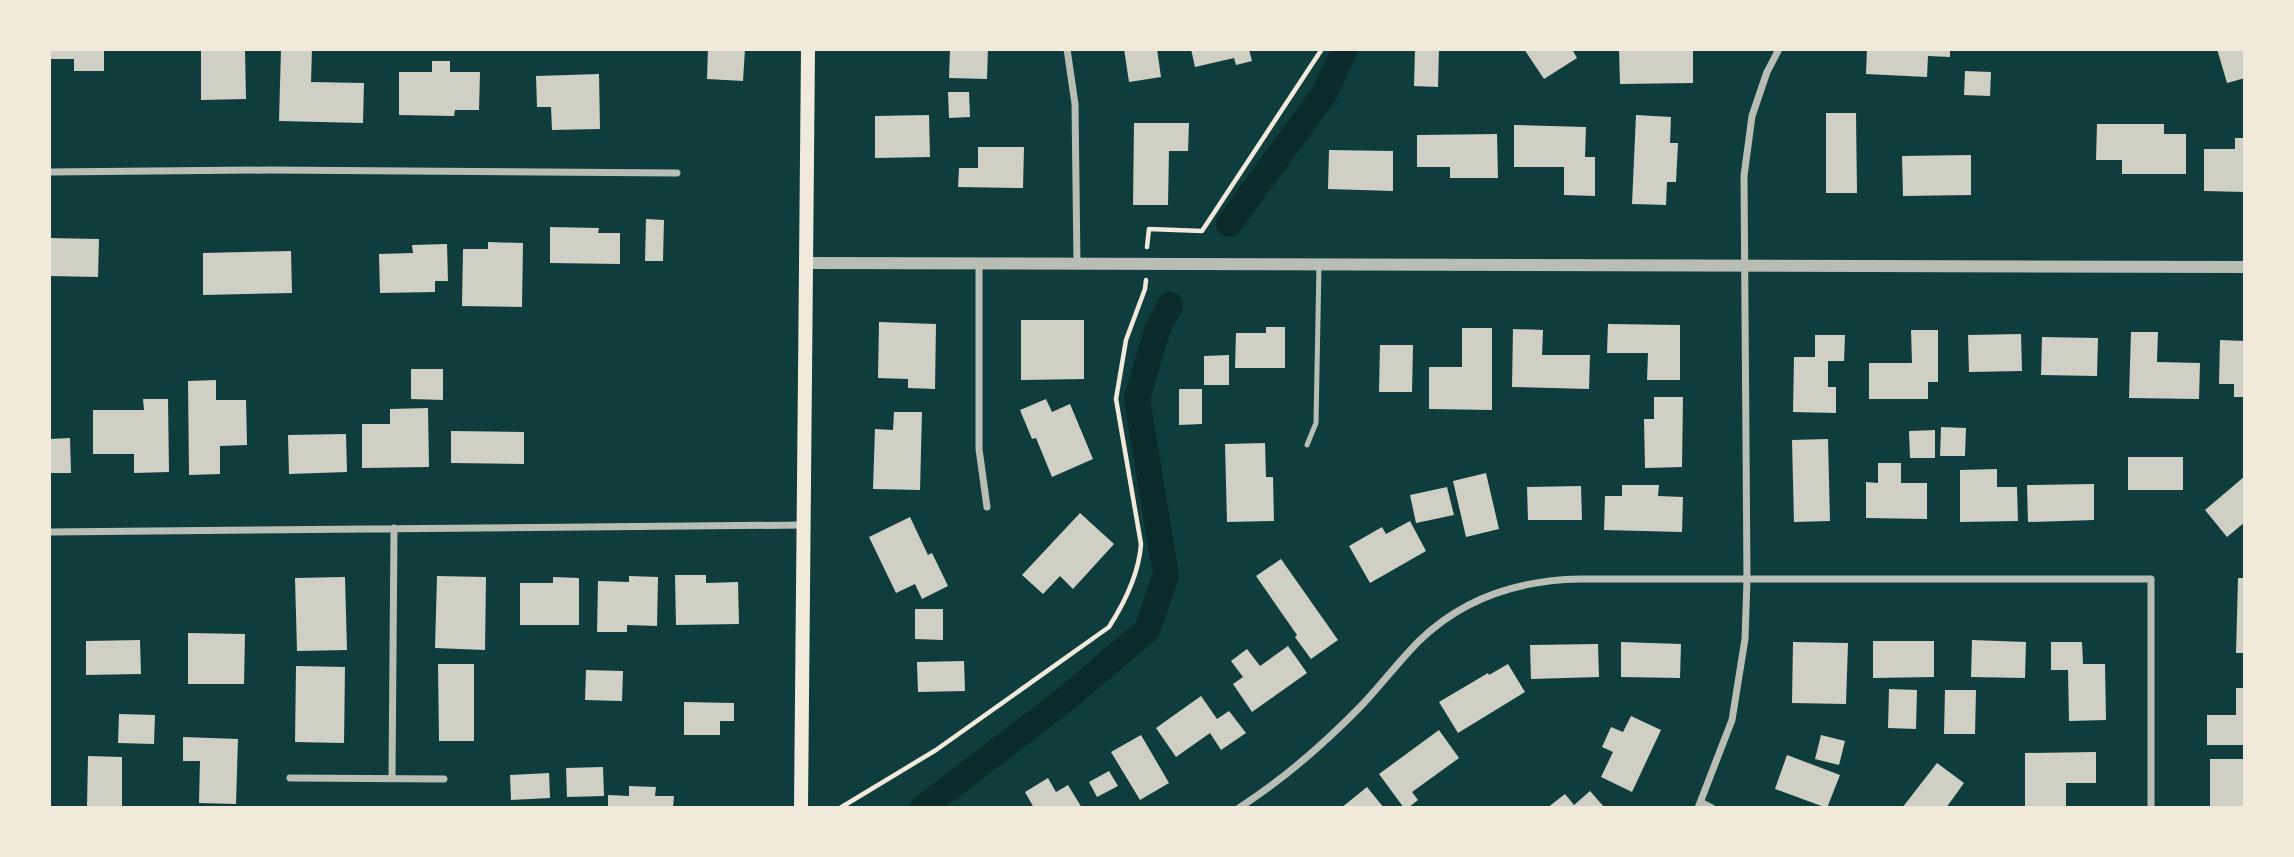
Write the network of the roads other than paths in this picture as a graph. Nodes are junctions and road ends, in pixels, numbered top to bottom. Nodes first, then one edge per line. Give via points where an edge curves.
1 (808, 49) edge
2 (1067, 49) edge
3 (1779, 49) edge
4 (49, 173) edge
5 (677, 173) dead end
6 (806, 263) junction
7 (979, 264) junction
8 (1077, 264) junction
9 (1319, 264) junction
10 (1744, 266) junction
11 (2245, 267) edge
12 (1307, 445) dead end
13 (987, 507) dead end
14 (804, 524) junction
15 (394, 528) junction
16 (49, 532) edge
17 (1747, 579) junction
18 (290, 778) dead end
19 (391, 779) junction
20 (444, 779) dead end
21 (1700, 805) edge
22 (802, 808) edge
23 (1239, 808) edge
24 (1712, 808) edge
25 (2151, 808) edge

1 - 6 main road
2 - 8 street via 1075,104
3 - 10 street via 1752,116 1744,176
4 - 5 street
6 - 7 street
6 - 14 main road
7 - 8 street
7 - 13 street via 979,449
8 - 9 street
9 - 10 street
9 - 12 lane via 1315,423
10 - 11 street
10 - 17 street
14 - 15 street
14 - 22 main road
15 - 16 street
15 - 19 street
17 - 21 street via 1745,639 1732,720
17 - 23 street via 1551,580 1483,598 1434,628 1332,734
17 - 25 street via 2151,579
18 - 19 street
19 - 20 street
21 - 24 street

